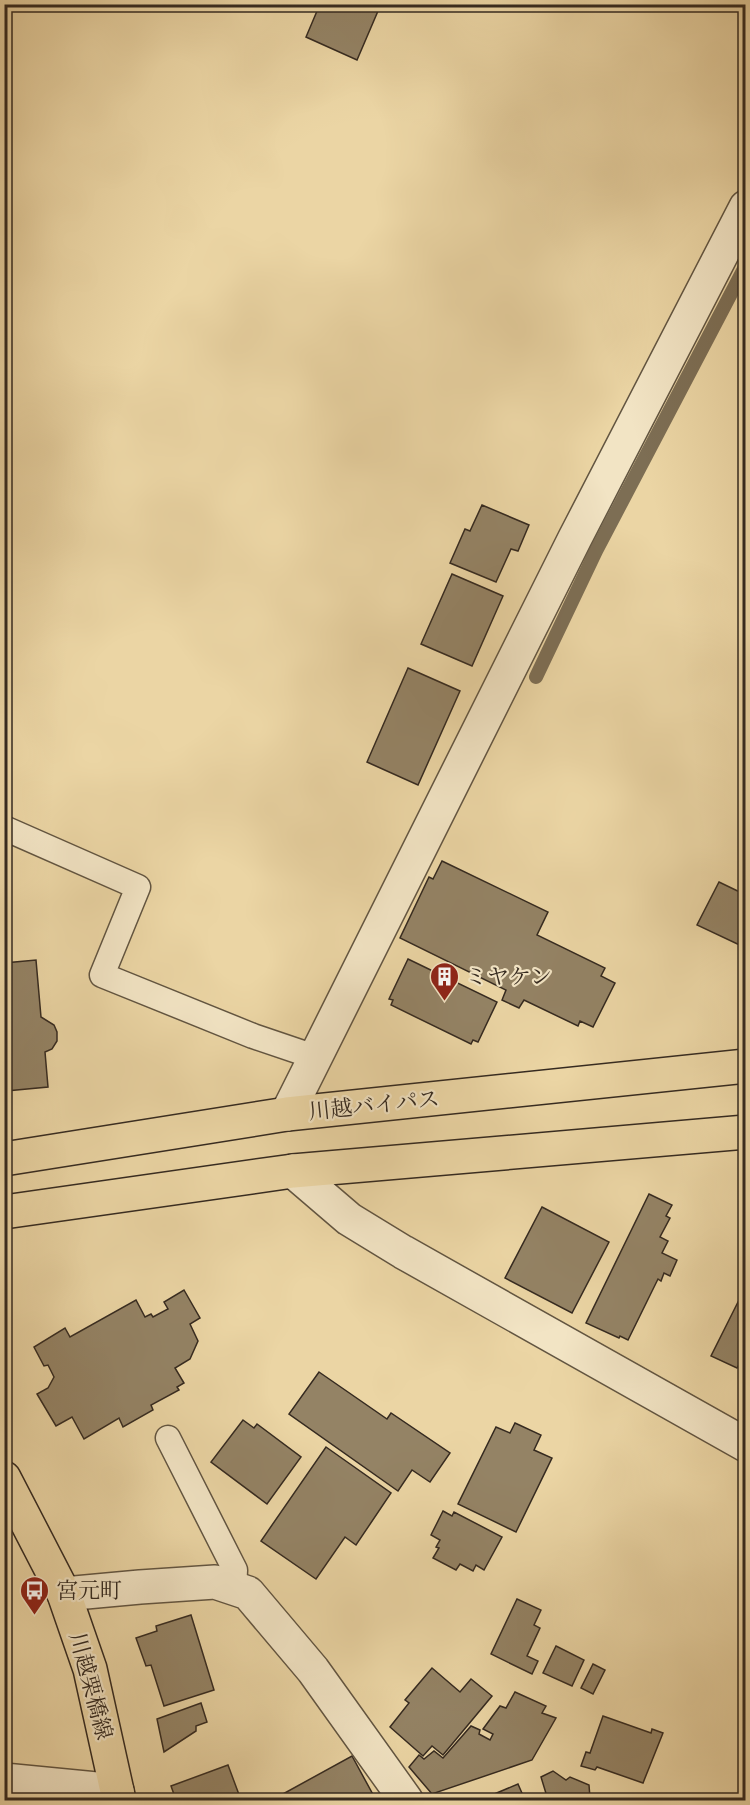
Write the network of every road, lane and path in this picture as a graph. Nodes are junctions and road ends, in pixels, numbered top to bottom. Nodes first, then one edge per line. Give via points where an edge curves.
1 (746, 207) edge
2 (4, 828) edge
3 (315, 1057) junction
4 (746, 1066) edge
5 (288, 1114) junction
6 (746, 1132) edge
7 (4, 1159) edge
8 (292, 1171) junction
9 (4, 1212) edge
10 (168, 1438) dead end
11 (746, 1445) edge
12 (4, 1478) edge
13 (234, 1589) junction
14 (64, 1594) junction
15 (4, 1780) edge
16 (118, 1796) edge
17 (406, 1800) edge

1 - 3 street
2 - 3 lane via 138,887 102,975 252,1036
3 - 5 street
4 - 5 main road, 川越バイパス
5 - 7 main road, 川越バイパス
6 - 8 main road
8 - 9 main road
8 - 11 street via 349,1219 403,1252
10 - 13 lane via 235,1570
12 - 14 main road, 川越栗橋線
13 - 14 street via 215,1582
13 - 17 street via 249,1593 313,1670
14 - 16 main road, 川越栗橋線 via 90,1669
15 - 16 street

